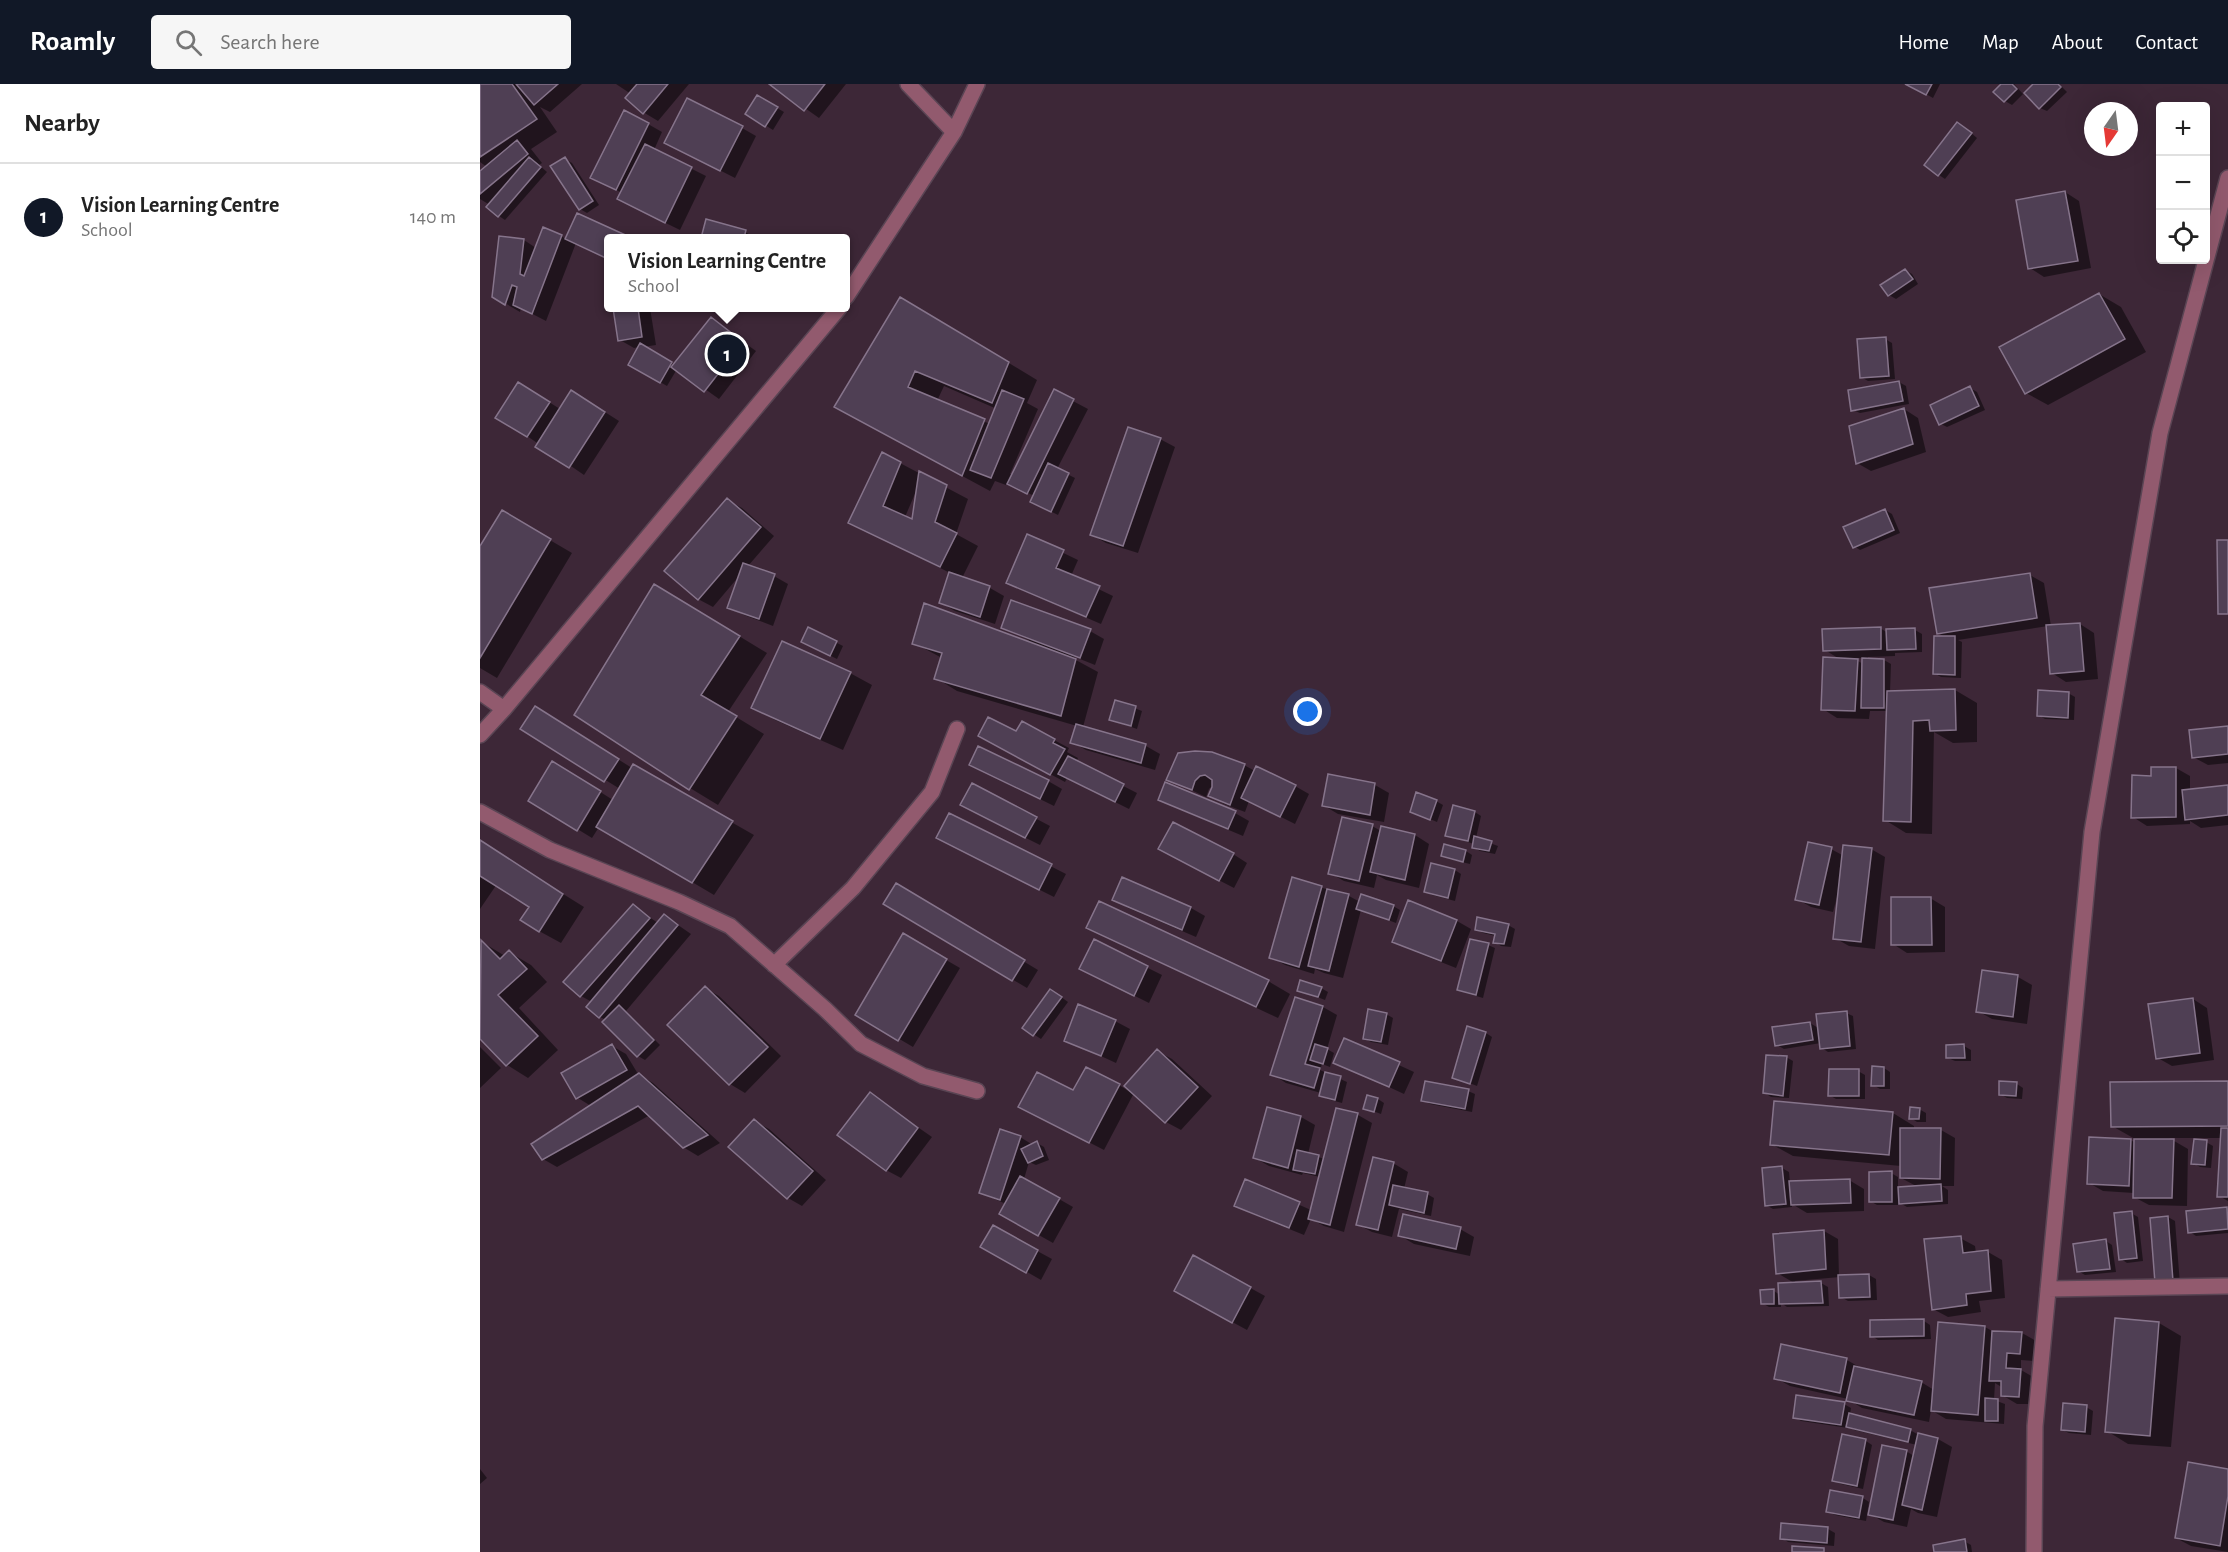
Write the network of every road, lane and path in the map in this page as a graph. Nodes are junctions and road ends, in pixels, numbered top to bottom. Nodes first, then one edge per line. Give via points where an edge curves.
1 (908, 84) edge
2 (977, 84) edge
3 (954, 132) junction
4 (2228, 178) edge
5 (850, 291) edge
6 (836, 312) edge
7 (480, 692) edge
8 (504, 708) junction
9 (957, 729) dead end
10 (480, 735) edge
11 (480, 812) edge
12 (774, 965) junction
13 (977, 1091) dead end
14 (2228, 1287) edge
15 (2048, 1289) junction
16 (2034, 1552) edge

1 - 3 street
2 - 3 street
3 - 5 street
4 - 15 street via 2160,433 2092,832
6 - 8 street
7 - 8 street
8 - 10 street
9 - 12 street via 932,792 853,888
11 - 12 street via 550,850 730,926
12 - 13 street via 861,1044 923,1076
14 - 15 street
15 - 16 street via 2035,1426

